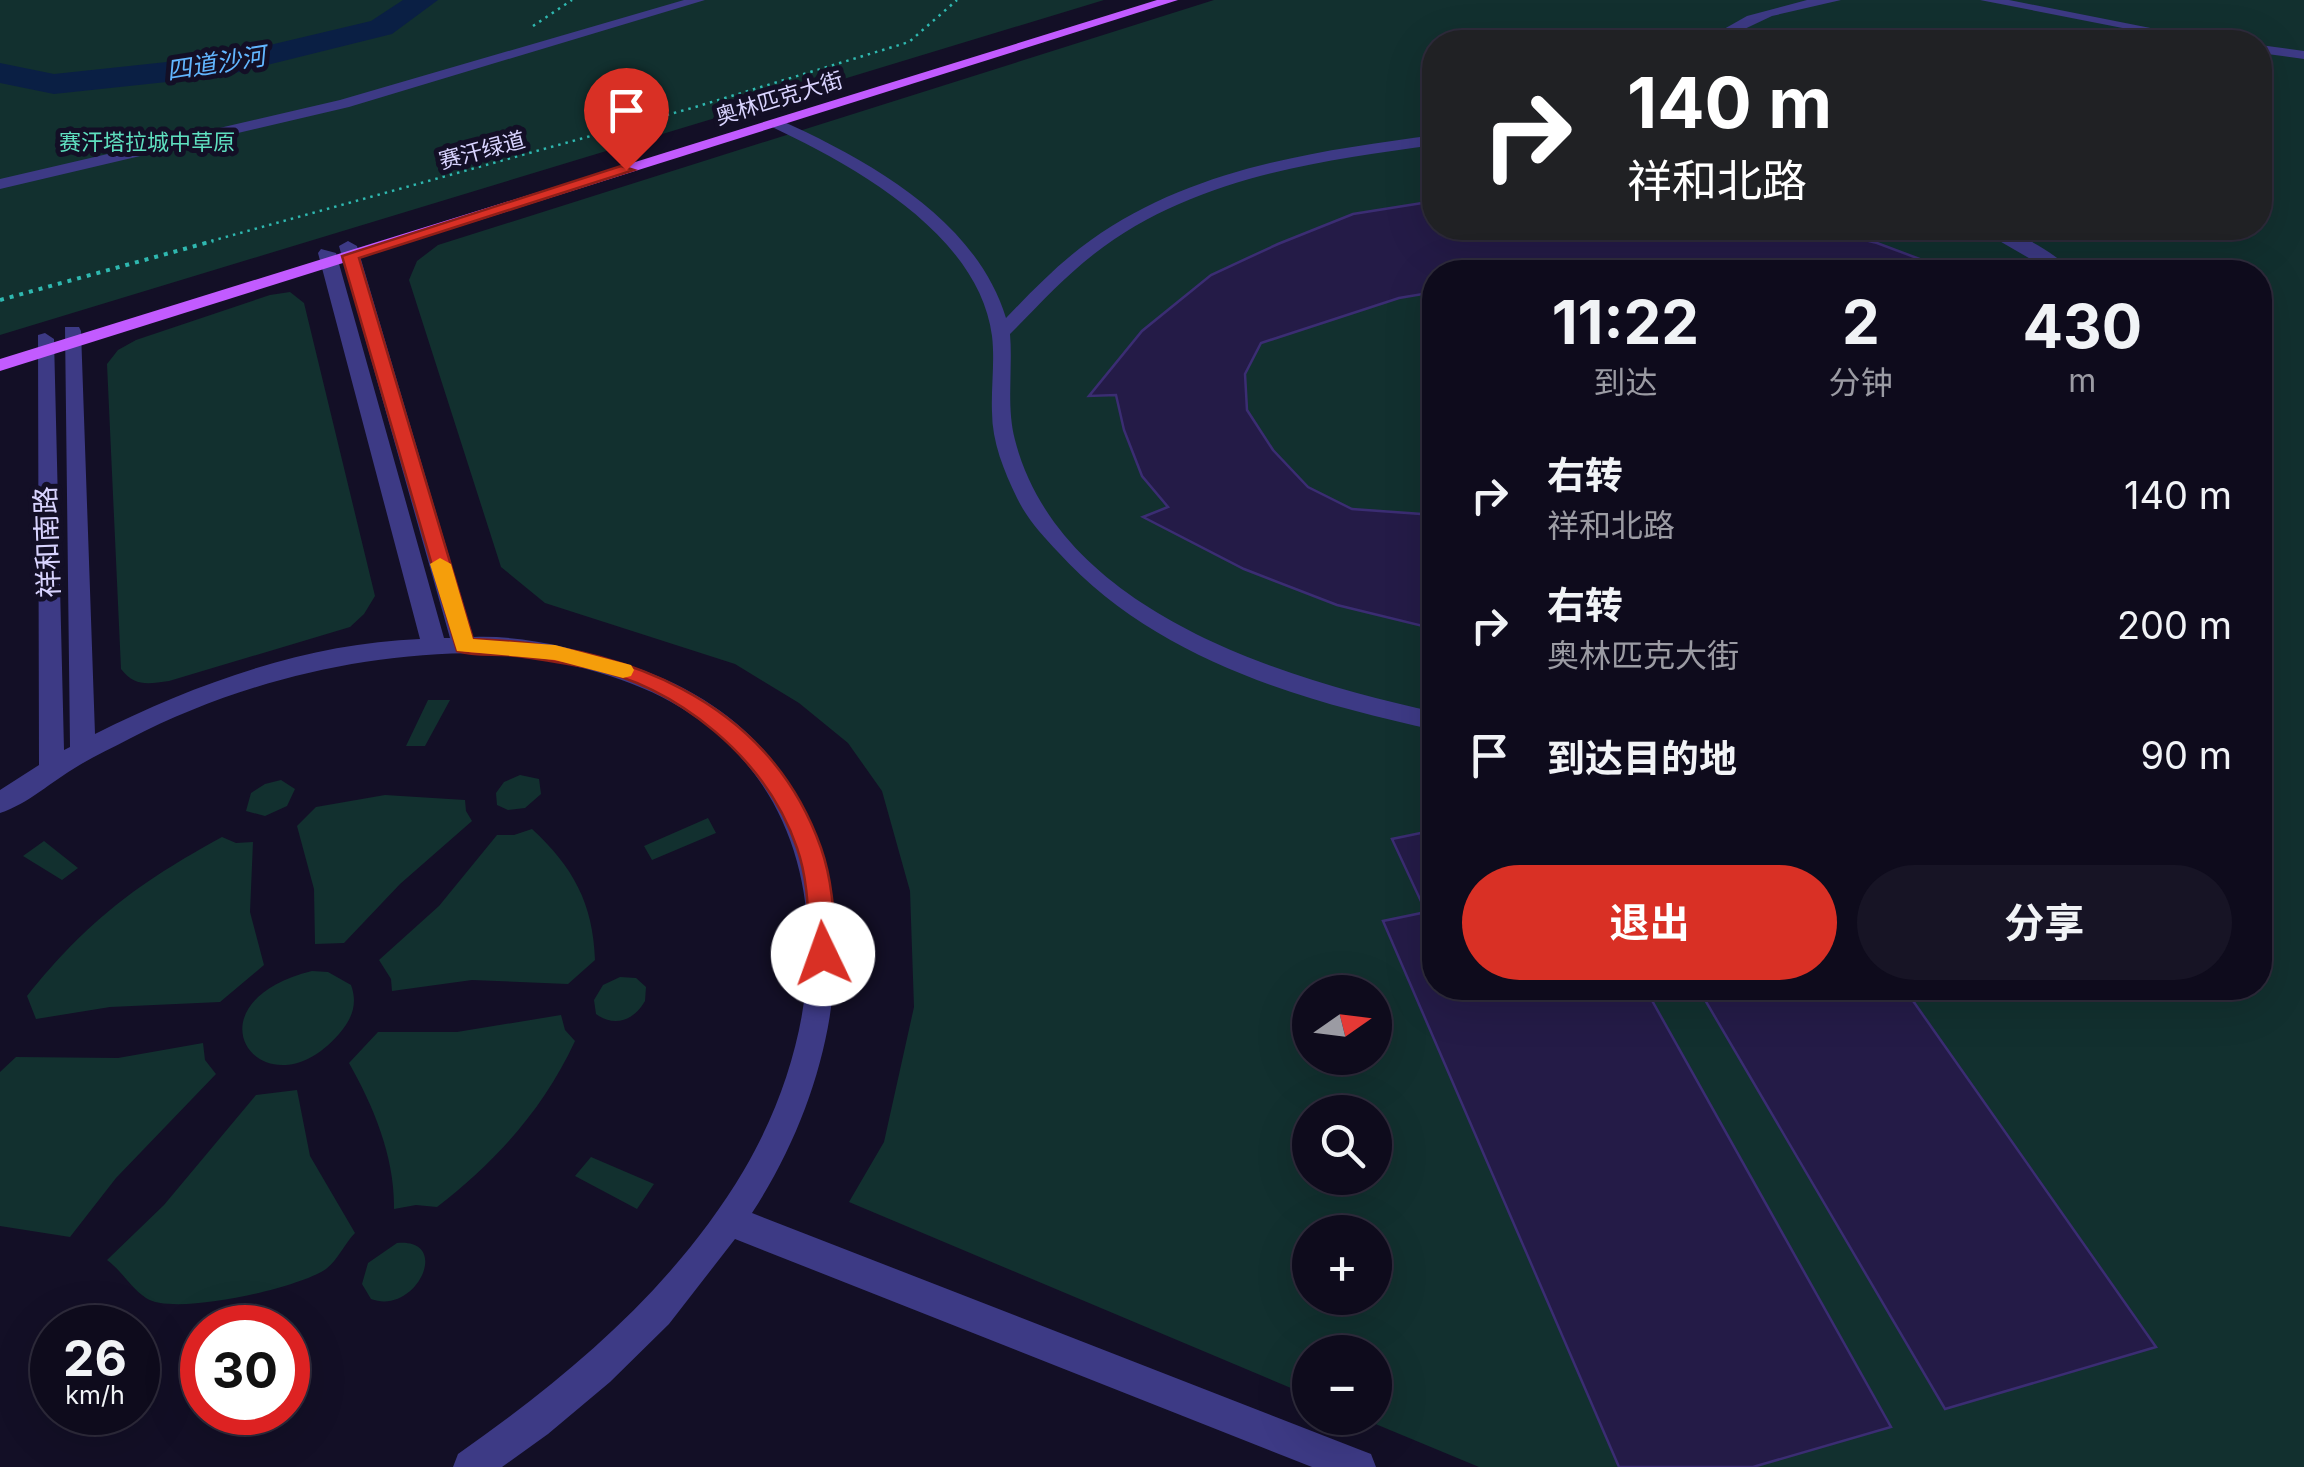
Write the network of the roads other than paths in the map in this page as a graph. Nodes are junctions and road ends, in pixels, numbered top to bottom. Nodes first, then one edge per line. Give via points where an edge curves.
1 (698, 0) edge
2 (1147, 0) edge
3 (1171, 0) edge
4 (1834, 0) edge
5 (1987, 0) edge
6 (2007, 2) edge
7 (1725, 30) edge
8 (2152, 30) edge
9 (2272, 51) edge
10 (2304, 55) edge
11 (775, 123) junction
12 (1422, 142) edge
13 (0, 184) edge
14 (2014, 240) edge
15 (339, 254) junction
16 (2045, 260) edge
17 (1001, 334) junction
18 (72, 337) junction
19 (46, 345) junction
20 (0, 353) edge
21 (0, 365) edge
22 (434, 646) junction
23 (464, 646) junction
24 (1422, 718) edge
25 (83, 752) junction
26 (52, 770) junction
27 (0, 803) edge
28 (728, 1220) junction
29 (471, 1467) edge
30 (1358, 1467) edge

1 - 13 street via 344,104
2 - 15 main road, 奥林匹克大街
3 - 11 main road, 奥林匹克大街
4 - 7 street
5 - 6 street
6 - 8 street
9 - 10 street
11 - 15 main road, 奥林匹克大街
11 - 17 street via 822,143 902,195 952,242 984,288
12 - 17 street via 1296,161 1226,179 1162,206 1102,240
14 - 16 street
15 - 18 main road, 奥林匹克大街
15 - 22 street
15 - 23 street
17 - 24 street via 1004,437 1028,501 1069,554 1132,607 1222,657
18 - 19 main road, 奥林匹克大街
18 - 25 street, 祥和南路
19 - 20 main road, 奥林匹克大街
19 - 21 main road, 奥林匹克大街
19 - 26 street, 祥和南路
22 - 23 street
22 - 25 street via 340,658 246,682
23 - 28 street via 555,653 665,688 754,753 795,814 810,850 824,931 816,1024 782,1126
25 - 26 street
26 - 27 street
28 - 29 street via 628,1342 572,1394
28 - 30 street

